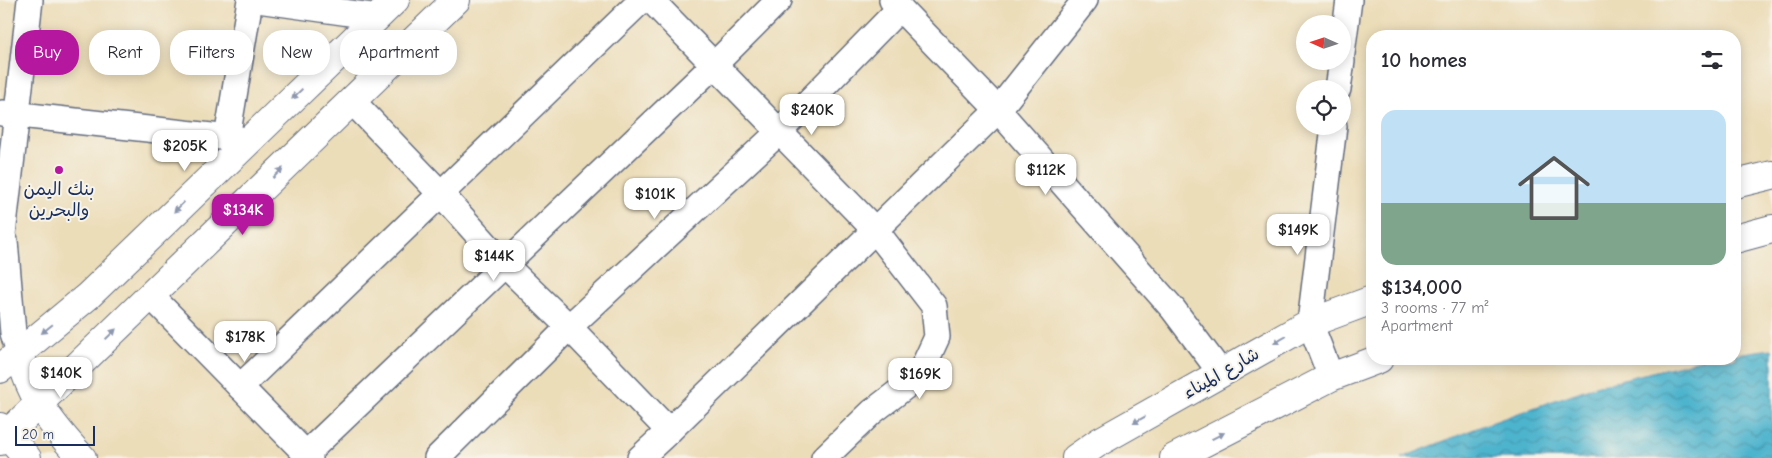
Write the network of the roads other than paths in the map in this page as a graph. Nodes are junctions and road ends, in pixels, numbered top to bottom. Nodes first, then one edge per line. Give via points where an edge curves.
1 (30, 0) edge
2 (250, 0) edge
3 (258, 0) edge
4 (456, 0) edge
5 (642, 0) edge
6 (651, 0) edge
7 (779, 0) edge
8 (1085, 0) edge
9 (1349, 0) edge
10 (896, 4) edge
11 (386, 9) edge
12 (1347, 15) edge
13 (714, 65) junction
14 (352, 101) junction
15 (998, 110) junction
16 (9, 113) edge
17 (779, 132) junction
18 (1333, 135) edge
19 (238, 139) junction
20 (1772, 175) edge
21 (1741, 183) edge
22 (441, 194) junction
23 (4, 229) junction
24 (1772, 229) edge
25 (876, 231) junction
26 (1741, 237) edge
27 (0, 260) edge
28 (505, 265) junction
29 (151, 296) junction
30 (1366, 302) edge
31 (1310, 323) junction
32 (569, 327) junction
33 (9, 361) edge
34 (1366, 364) edge
35 (1221, 374) junction
36 (1331, 377) junction
37 (240, 387) junction
38 (38, 404) junction
39 (669, 431) junction
40 (2, 435) edge
41 (308, 456) edge
42 (27, 458) edge
43 (82, 458) edge
44 (437, 458) edge
45 (640, 458) edge
46 (824, 458) edge
47 (1076, 458) edge
48 (1174, 458) edge

1 - 16 street
2 - 19 street
3 - 11 street
4 - 14 main road
5 - 22 street
6 - 13 street
7 - 13 street
8 - 15 street
9 - 12 street
10 - 15 street
10 - 17 street
11 -> 19 main road
13 - 17 street
13 - 28 street
14 - 22 street
29 -> 14 main road
15 - 25 street
15 - 35 street via 1173,309
16 - 19 street
16 - 23 street
17 - 25 street
17 - 32 street
18 - 31 street
19 -> 33 main road via 88,296
20 - 21 main road
22 - 28 street
22 - 37 street
23 - 27 street
23 - 33 street via 12,333
24 - 26 main road
25 - 39 street
25 - 46 street via 934,306 938,337 919,376 872,412
28 - 32 street
28 - 41 street
29 - 37 street
38 -> 29 main road
30 - 31 main road, شارع الميناء
31 -> 35 main road, شارع الميناء
31 - 36 street
32 - 39 street
32 - 44 street
33 - 38 main road via 27,379
34 - 36 main road
35 -> 47 main road, شارع الميناء
48 -> 36 main road
37 - 41 street
38 - 40 main road
38 - 43 main road via 60,435
39 - 45 street
40 - 42 main road

